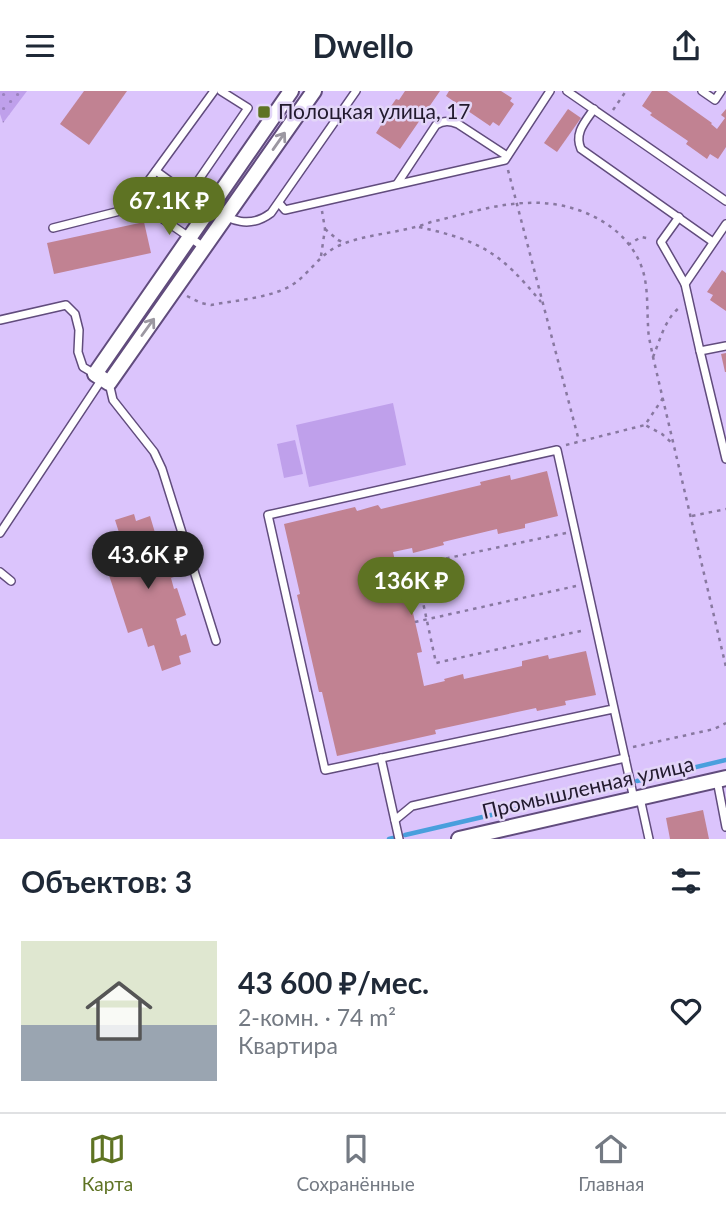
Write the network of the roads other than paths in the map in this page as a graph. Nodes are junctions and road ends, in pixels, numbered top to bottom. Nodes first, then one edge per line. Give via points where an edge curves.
1 (214, 91) edge
2 (221, 91) edge
3 (291, 91) edge
4 (314, 91) edge
5 (356, 91) edge
6 (550, 91) edge
7 (567, 91) edge
8 (702, 91) edge
9 (721, 91) edge
10 (594, 110) junction
11 (506, 158) junction
12 (156, 171) junction
13 (396, 185) junction
14 (189, 195) junction
15 (726, 201) edge
16 (279, 203) junction
17 (210, 208) junction
18 (128, 209) junction
19 (679, 217) junction
20 (226, 218) junction
21 (169, 223) junction
22 (726, 224) edge
23 (52, 228) dead end
24 (189, 238) junction
25 (713, 242) junction
26 (205, 248) junction
27 (685, 284) junction
28 (0, 320) edge
29 (726, 347) edge
30 (700, 351) junction
31 (102, 379) junction
32 (726, 459) edge
33 (0, 533) edge
34 (0, 572) edge
35 (11, 580) dead end
36 (216, 641) dead end
37 (613, 709) junction
38 (381, 758) junction
39 (625, 758) junction
40 (722, 779) edge
41 (637, 798) junction
42 (395, 820) junction
43 (726, 827) edge
44 (503, 834) edge
45 (399, 839) edge
46 (459, 839) edge
47 (649, 839) edge

1 - 12 lane
2 - 14 lane via 248,108
3 - 17 street
20 -> 4 street
5 - 16 lane
6 - 11 lane
7 - 10 lane
8 - 9 lane via 715,100
10 - 15 lane
10 - 19 lane via 580,128 577,140 581,149
11 - 13 lane
11 - 13 lane via 458,124 441,122
12 - 14 lane
12 - 18 lane
13 - 16 lane via 285,210
14 - 21 lane
16 - 20 lane via 262,220
17 - 20 lane
17 - 24 street
18 - 21 lane via 154,213
18 - 23 lane
19 - 25 lane
19 - 27 lane via 661,241
20 - 26 street
21 - 24 lane
22 - 25 lane
24 - 26 lane
24 - 31 street
25 - 27 lane
31 -> 26 street
27 - 30 lane
28 - 31 lane via 66,305 75,314 83,367
29 - 30 lane
30 - 32 lane
31 - 33 lane
31 - 36 lane via 162,469
34 - 35 lane
37 - 38 lane
37 - 38 lane via 557,450 268,515 325,770
37 - 39 lane
38 - 42 lane
39 - 41 lane
39 - 42 lane via 412,806
40 - 41 street, Промышленная улица
40 - 43 lane
41 - 44 street, Промышленная улица
41 - 47 lane
42 - 45 lane
44 - 46 street, Промышленная улица

